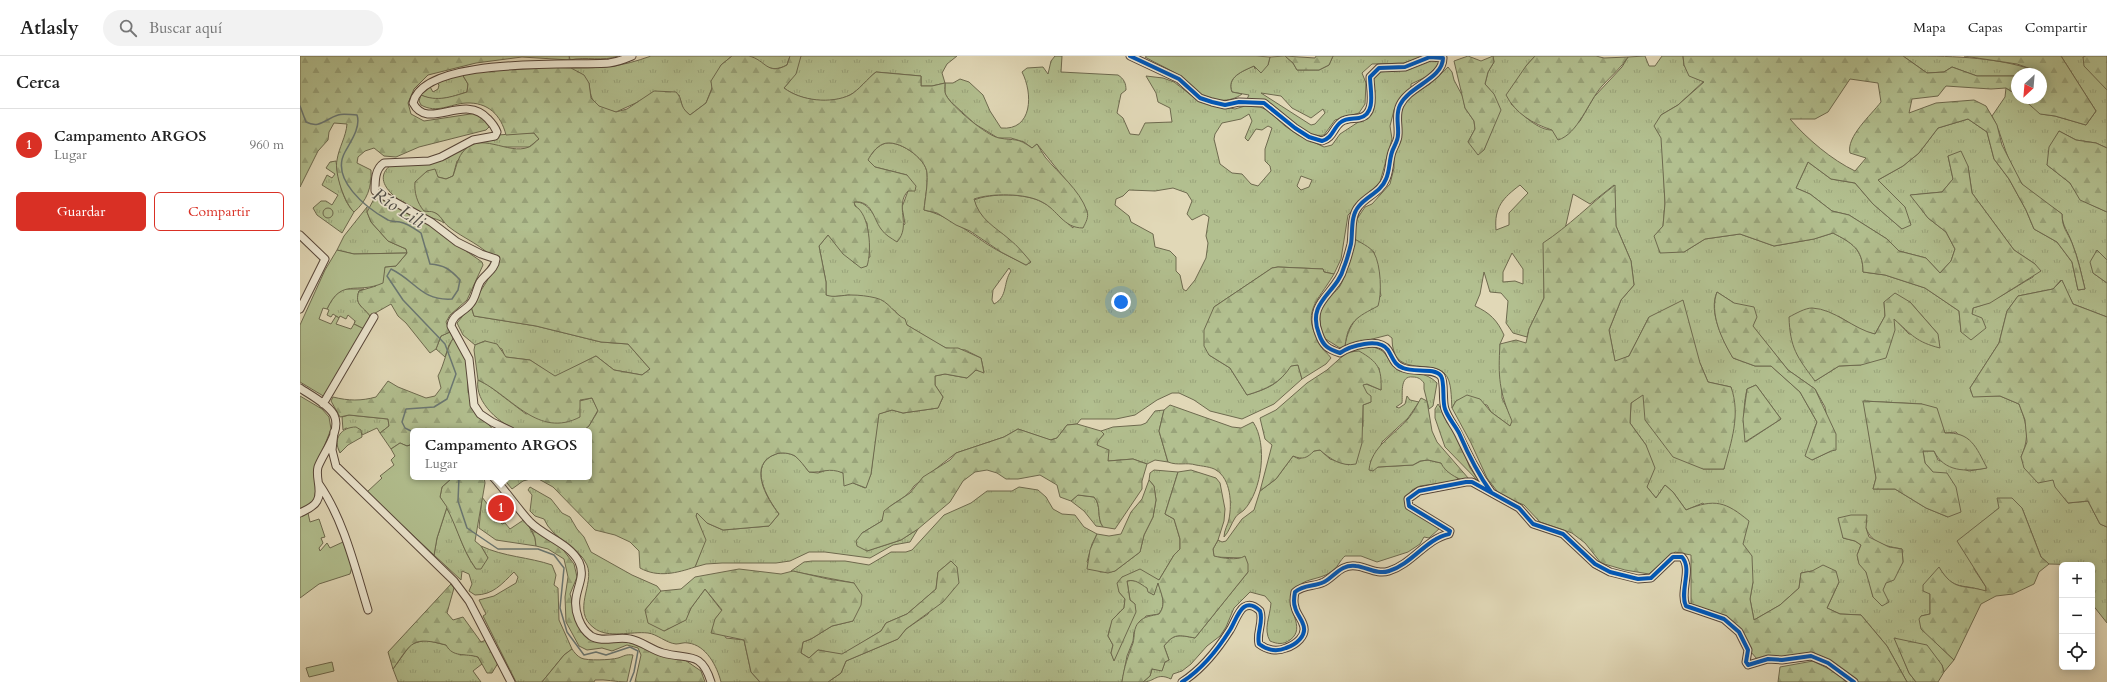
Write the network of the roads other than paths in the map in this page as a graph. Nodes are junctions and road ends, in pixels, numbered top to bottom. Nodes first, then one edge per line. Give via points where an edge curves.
1 (632, 56) edge
2 (1130, 56) edge
3 (300, 235) edge
4 (300, 309) edge
5 (374, 317) dead end
6 (300, 388) edge
7 (323, 404) junction
8 (505, 428) edge
9 (334, 432) junction
10 (495, 480) edge
11 (318, 482) junction
12 (1493, 494) junction
13 (300, 513) edge
14 (368, 610) dead end
15 (511, 682) edge
16 (711, 682) edge
17 (1182, 682) edge
18 (1854, 682) edge

1 - 8 street via 610,63 489,64 431,79 414,97 413,103 421,112 429,114 470,108 478,111 496,127 495,136 473,140 429,161 384,163 379,166 375,190 431,222 457,242 496,259 472,301 454,317 451,326 469,359 474,405 480,414
2 - 12 street via 1180,79 1200,98 1225,105 1239,102 1264,104 1309,137 1322,141 1331,136 1340,122 1366,114 1372,102 1370,77 1379,68 1405,66 1430,58 1443,58 1439,73 1409,93 1400,105 1397,118 1398,136 1391,153 1386,180 1382,187 1359,205 1354,214 1351,243 1344,270 1317,309 1317,329 1323,344 1332,351 1340,353 1366,344 1380,345 1388,350 1393,361 1402,368 1416,372 1430,371 1441,376 1445,411 1474,467
3 - 4 street via 325,259
5 - 7 street
6 - 7 street
7 - 9 street via 335,416
9 - 11 street via 318,469
9 - 15 street via 332,450 336,466 454,581 469,601
10 - 16 street via 530,522 564,545 579,562 582,572 576,611 585,631 592,637 630,639 665,654 692,658 704,666
11 - 13 street via 318,500 315,505
11 - 14 street via 332,505
12 - 17 street via 1472,482 1413,494 1408,498 1409,506 1451,533 1438,537 1389,571 1375,572 1351,566 1334,573 1323,583 1300,587 1295,592 1294,607 1304,624 1304,631 1292,646 1282,650 1271,650 1259,644 1262,615 1251,605 1245,606 1224,640 1191,676
12 - 18 street via 1519,508 1533,524 1563,534 1594,564 1610,572 1638,579 1651,578 1673,557 1682,557 1686,563 1686,606 1724,620 1739,632 1748,650 1748,665 1768,659 1811,656 1828,663

